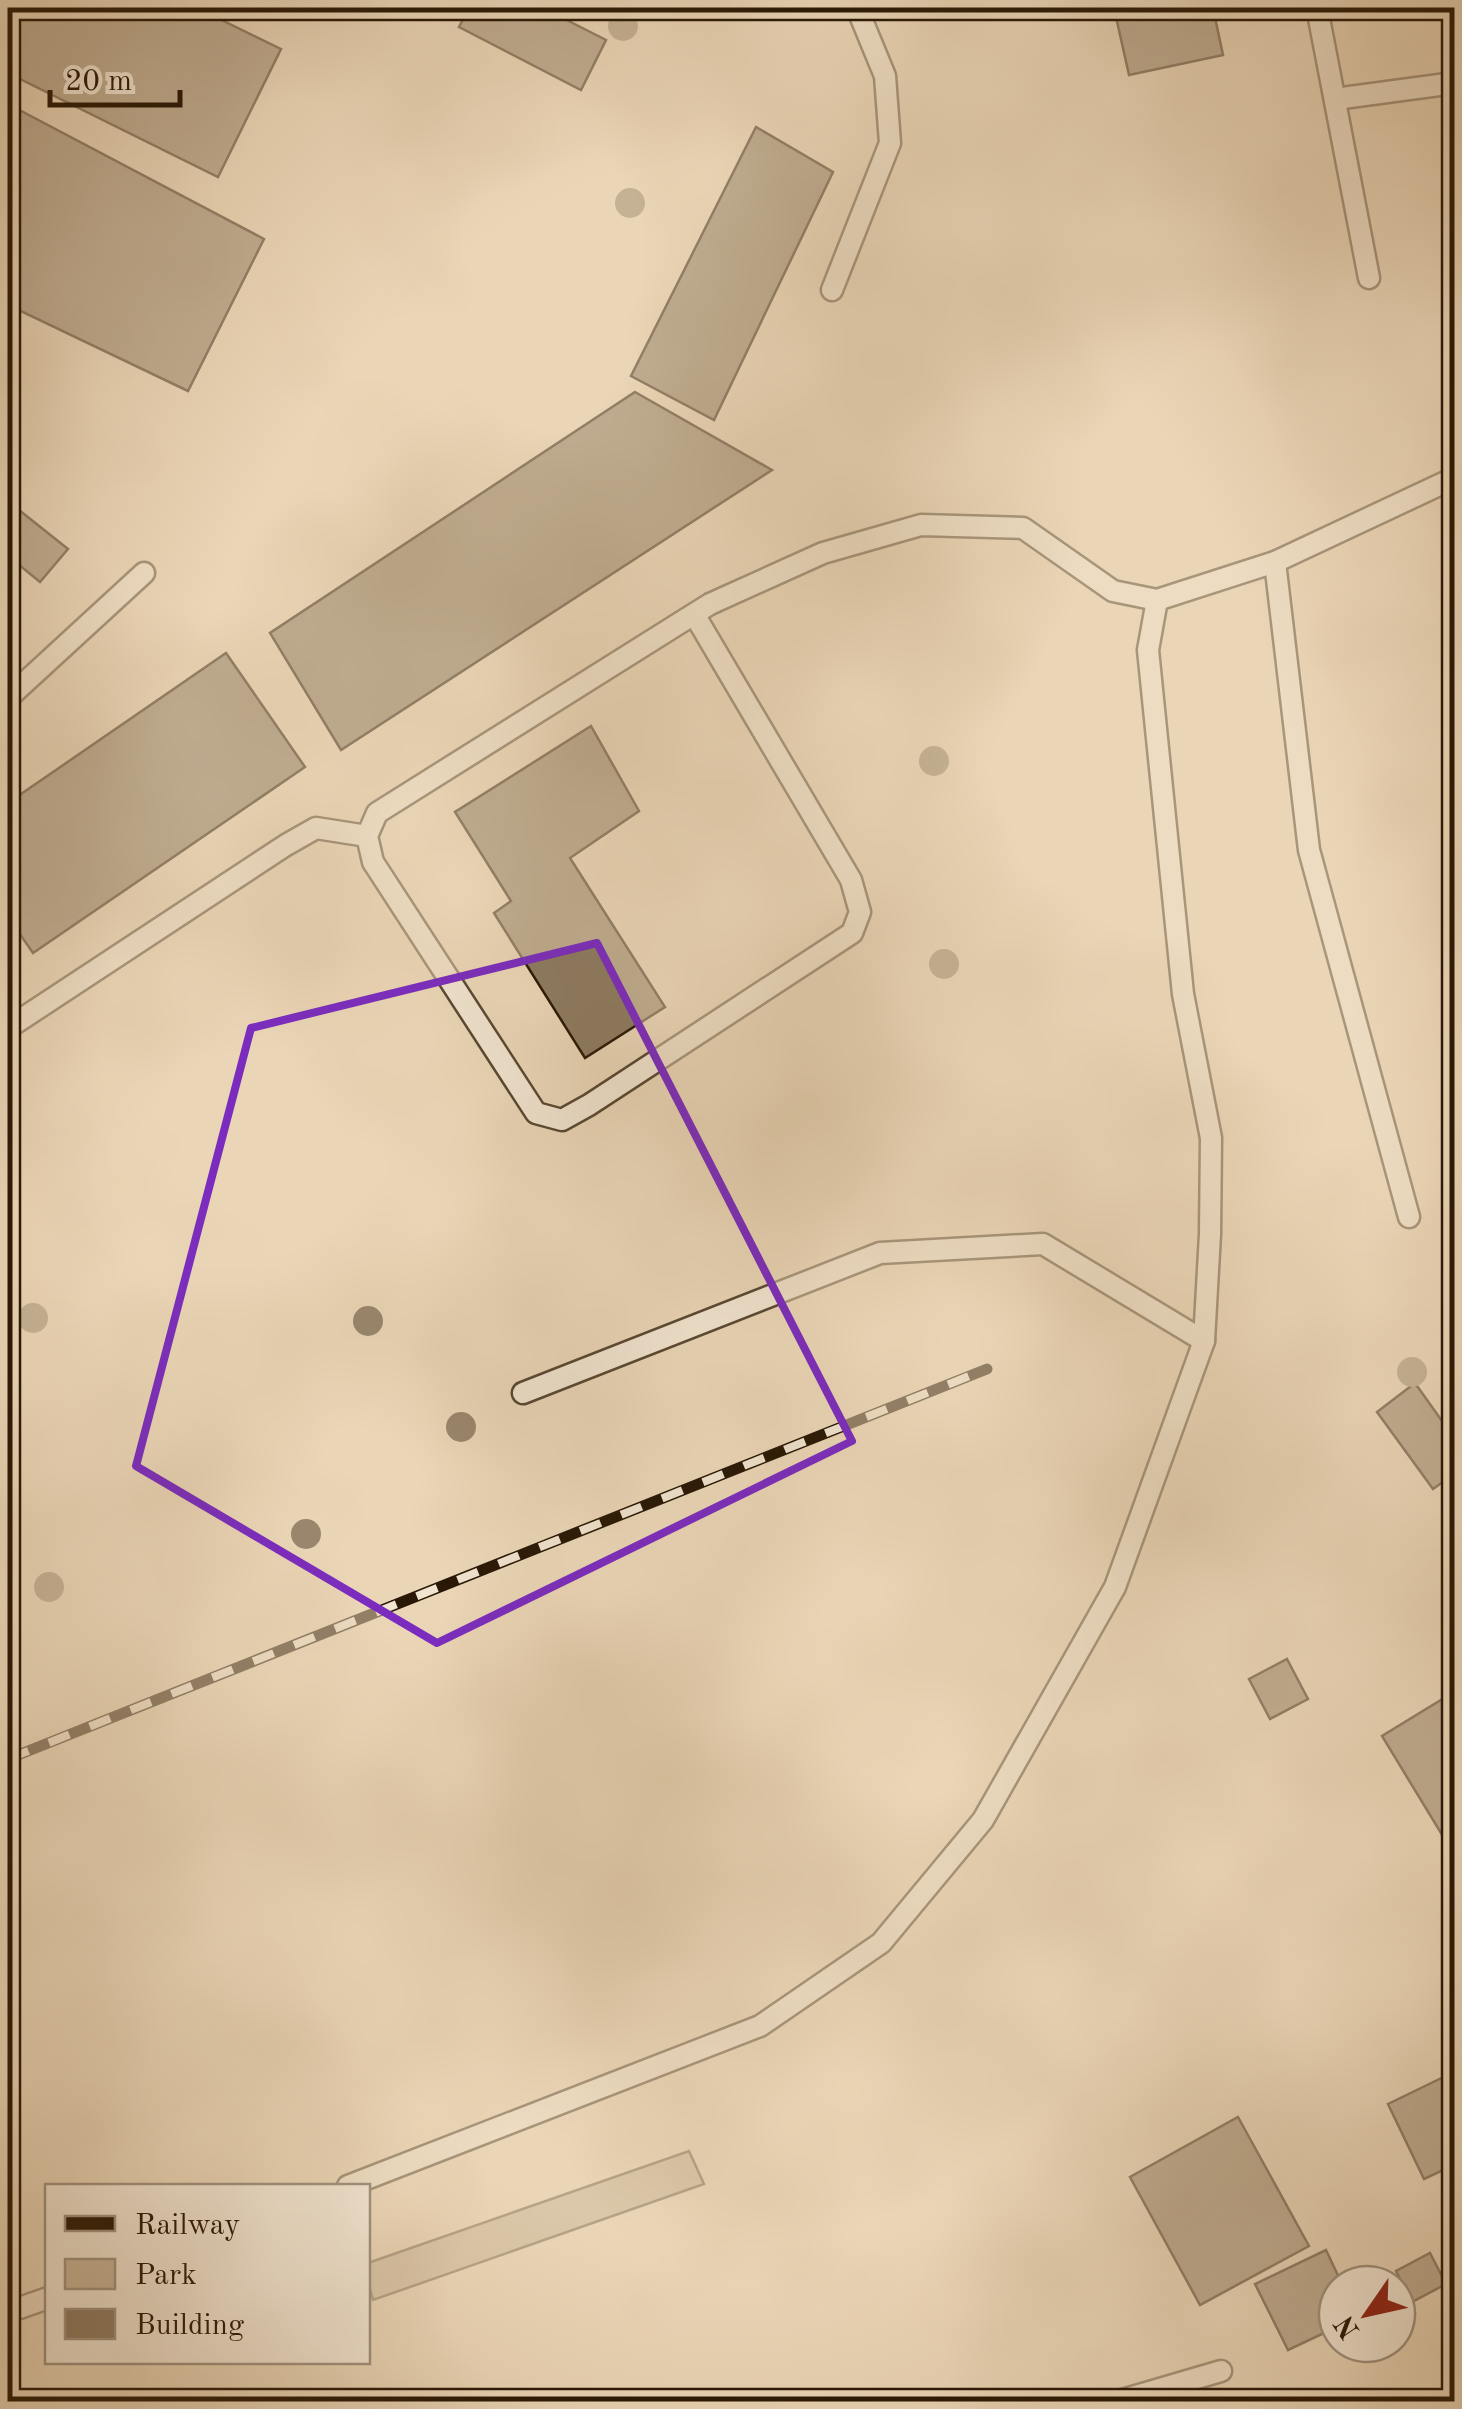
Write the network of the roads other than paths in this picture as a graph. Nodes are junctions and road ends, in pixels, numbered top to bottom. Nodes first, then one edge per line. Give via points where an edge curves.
1 (857, 8) edge
2 (1317, 8) edge
3 (1454, 83) edge
4 (1335, 99) junction
5 (1369, 278) dead end
6 (832, 290) dead end
7 (1454, 478) edge
8 (1275, 562) junction
9 (144, 573) dead end
10 (1156, 600) junction
11 (694, 614) junction
12 (8, 698) edge
13 (367, 836) junction
14 (8, 1028) edge
15 (1409, 1217) dead end
16 (1204, 1341) junction
17 (523, 1394) dead end
18 (353, 2184) edge
19 (45, 2299) edge
20 (8, 2312) edge
21 (1222, 2371) dead end
22 (1115, 2402) edge

1 - 6 lane via 885,76 890,143
2 - 4 lane
3 - 4 lane
4 - 5 lane
7 - 8 lane
8 - 10 lane
8 - 15 lane via 1308,850
9 - 12 lane
10 - 11 lane via 1114,592 1024,528 921,525 823,554
10 - 16 lane via 1148,650 1157,760 1183,994 1211,1138
11 - 13 lane via 377,813
11 - 13 lane via 851,880 860,912 852,933 562,1120 536,1113 373,862
13 - 14 lane via 316,828 286,844
16 - 17 lane via 1043,1244 880,1254
16 - 18 lane via 1115,1588 984,1820 882,1943 760,2026
19 - 20 lane
21 - 22 lane

